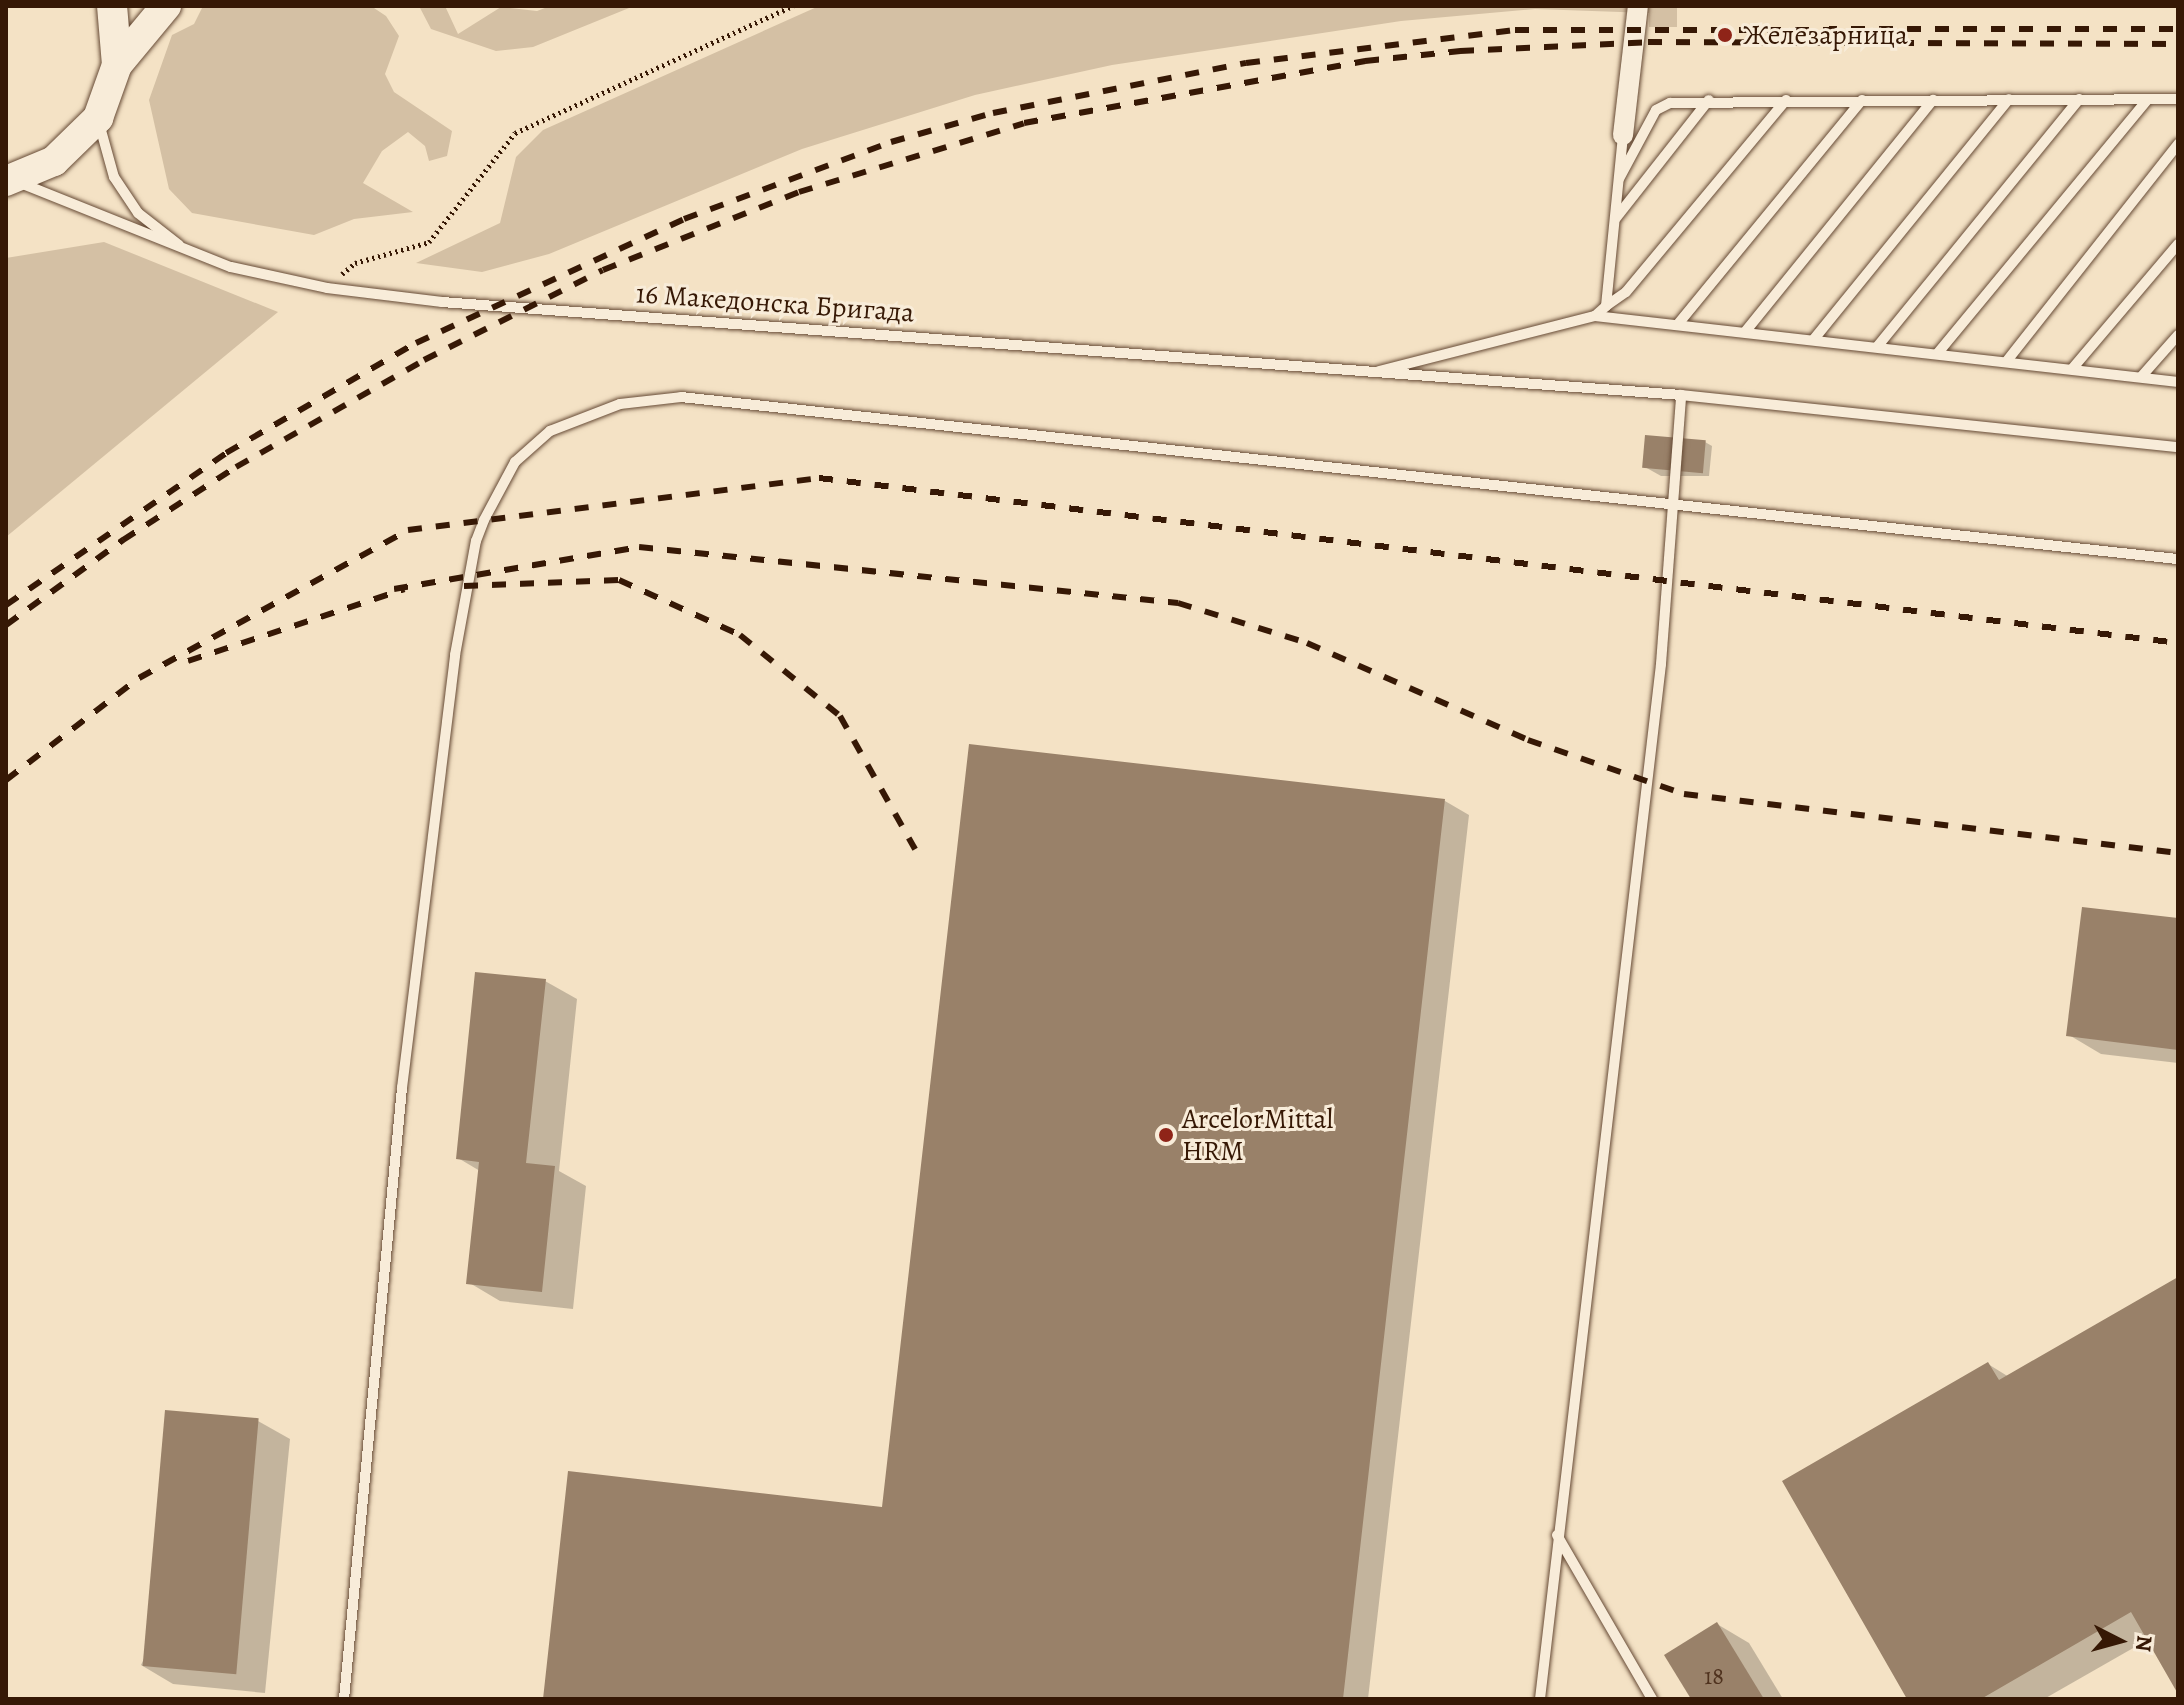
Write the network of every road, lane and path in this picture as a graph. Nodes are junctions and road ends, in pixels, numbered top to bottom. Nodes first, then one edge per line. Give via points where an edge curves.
1 (112, 6) edge
2 (166, 6) edge
3 (793, 6) edge
4 (1638, 6) edge
5 (117, 65) junction
6 (2009, 99) junction
7 (2079, 99) junction
8 (2148, 99) junction
9 (2178, 99) edge
10 (1709, 100) junction
11 (1786, 100) junction
12 (1862, 100) junction
13 (1933, 100) junction
14 (98, 118) junction
15 (1623, 135) joint
16 (2178, 144) edge
17 (1619, 179) junction
18 (10, 180) edge
19 (1615, 220) junction
20 (2178, 244) edge
21 (184, 249) junction
22 (327, 288) junction
23 (1606, 306) junction
24 (1595, 316) junction
25 (1678, 324) junction
26 (1745, 332) junction
27 (2178, 335) edge
28 (1814, 339) junction
29 (1877, 347) junction
30 (1937, 354) junction
31 (2006, 362) junction
32 (2072, 369) junction
33 (1368, 374) junction
34 (2141, 377) junction
35 (2178, 382) edge
36 (1681, 395) junction
37 (2178, 447) edge
38 (1675, 503) junction
39 (2178, 559) edge
40 (1557, 1535) junction
41 (344, 1699) edge
42 (1540, 1699) edge
43 (1652, 1699) edge

1 - 5 street
2 - 5 street
3 - 22 path via 515,133 429,242 355,263
4 - 15 street
5 - 14 street
6 - 7 lane
6 - 13 lane
6 - 28 lane
7 - 8 lane
7 - 29 lane
8 - 9 lane
8 - 30 lane
10 - 11 lane
10 - 17 lane via 1670,103 1656,110
10 - 19 lane
11 - 12 lane
11 - 23 lane via 1626,292
12 - 13 lane
12 - 25 lane
13 - 26 lane
14 - 18 street via 54,161
14 - 21 lane, 16 Македонска Бригада via 122,189 138,213
15 - 17 lane
16 - 31 lane
17 - 19 lane
18 - 21 lane, 16 Македонска Бригада
19 - 23 lane
20 - 32 lane
21 - 22 lane, 16 Македонска Бригада via 231,267
22 - 33 lane, 16 Македонска Бригада via 442,302
23 - 24 lane
24 - 25 lane
24 - 33 lane
25 - 26 lane
26 - 28 lane
27 - 34 lane
28 - 29 lane
29 - 30 lane
30 - 31 lane
31 - 32 lane
32 - 34 lane
33 - 36 lane, 16 Македонска Бригада
34 - 35 lane
36 - 37 lane, 16 Македонска Бригада
36 - 38 lane
38 - 39 lane
38 - 40 lane via 1654,726
38 - 41 lane via 681,397 620,404 564,425 515,462 476,541 455,655 402,1088
40 - 42 lane
40 - 43 lane

